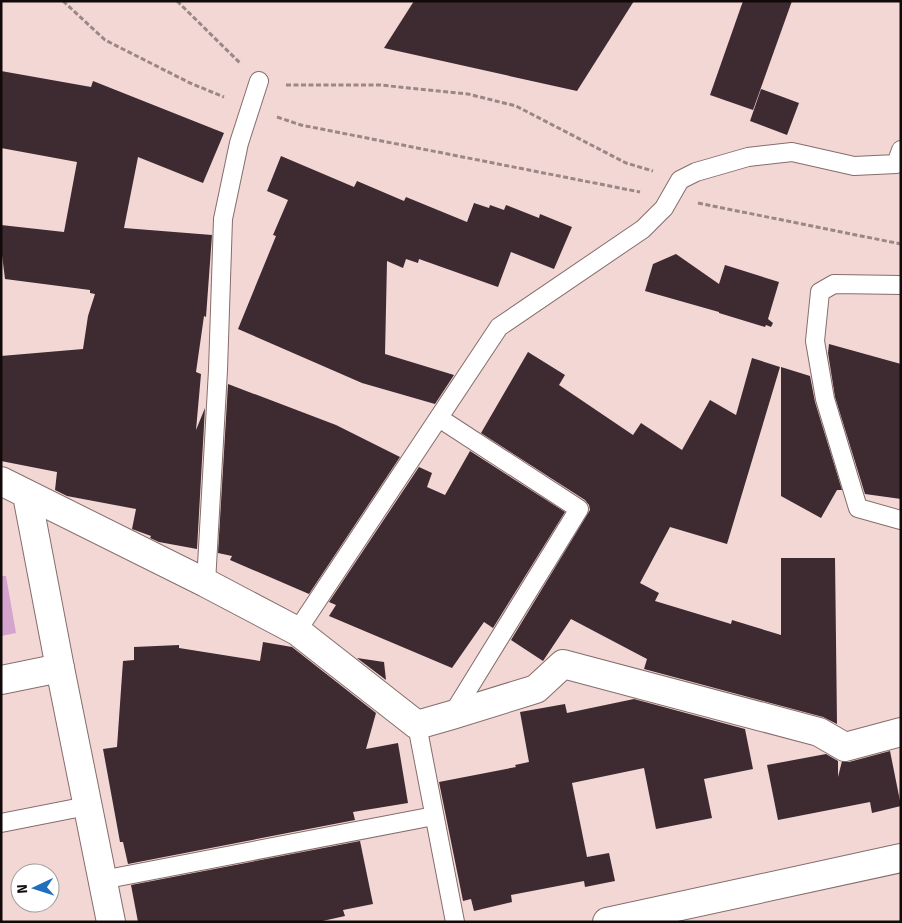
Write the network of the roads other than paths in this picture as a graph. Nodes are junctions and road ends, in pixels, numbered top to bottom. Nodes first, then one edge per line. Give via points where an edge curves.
1 (259, 81) road end
2 (901, 150) edge
3 (901, 285) edge
4 (439, 418) junction
5 (1, 481) edge
6 (27, 495) junction
7 (901, 520) edge
8 (206, 582) junction
9 (297, 631) junction
10 (60, 668) junction
11 (1, 680) edge
12 (452, 716) junction
13 (417, 725) junction
14 (901, 732) edge
15 (87, 806) junction
16 (434, 816) junction
17 (1, 823) edge
18 (901, 858) edge
19 (102, 880) junction
20 (664, 916) edge
21 (111, 922) edge
22 (455, 922) edge
23 (607, 922) edge

1 - 8 lane via 240,143 224,219
2 - 4 lane via 896,164 877,166 854,166 792,152 748,157 680,180 664,208 643,229 499,327
3 - 7 lane via 834,284 820,292 815,341 825,399 858,508
4 - 9 lane
4 - 12 lane via 578,509
5 - 6 street
6 - 8 street
6 - 10 street
8 - 9 street
9 - 13 street
10 - 11 street
10 - 15 street
12 - 13 street
12 - 14 street via 536,689 563,664 819,732 845,747
13 - 16 lane
15 - 17 lane
15 - 19 street
16 - 19 lane
16 - 22 lane
18 - 20 street
19 - 21 street
20 - 23 street

